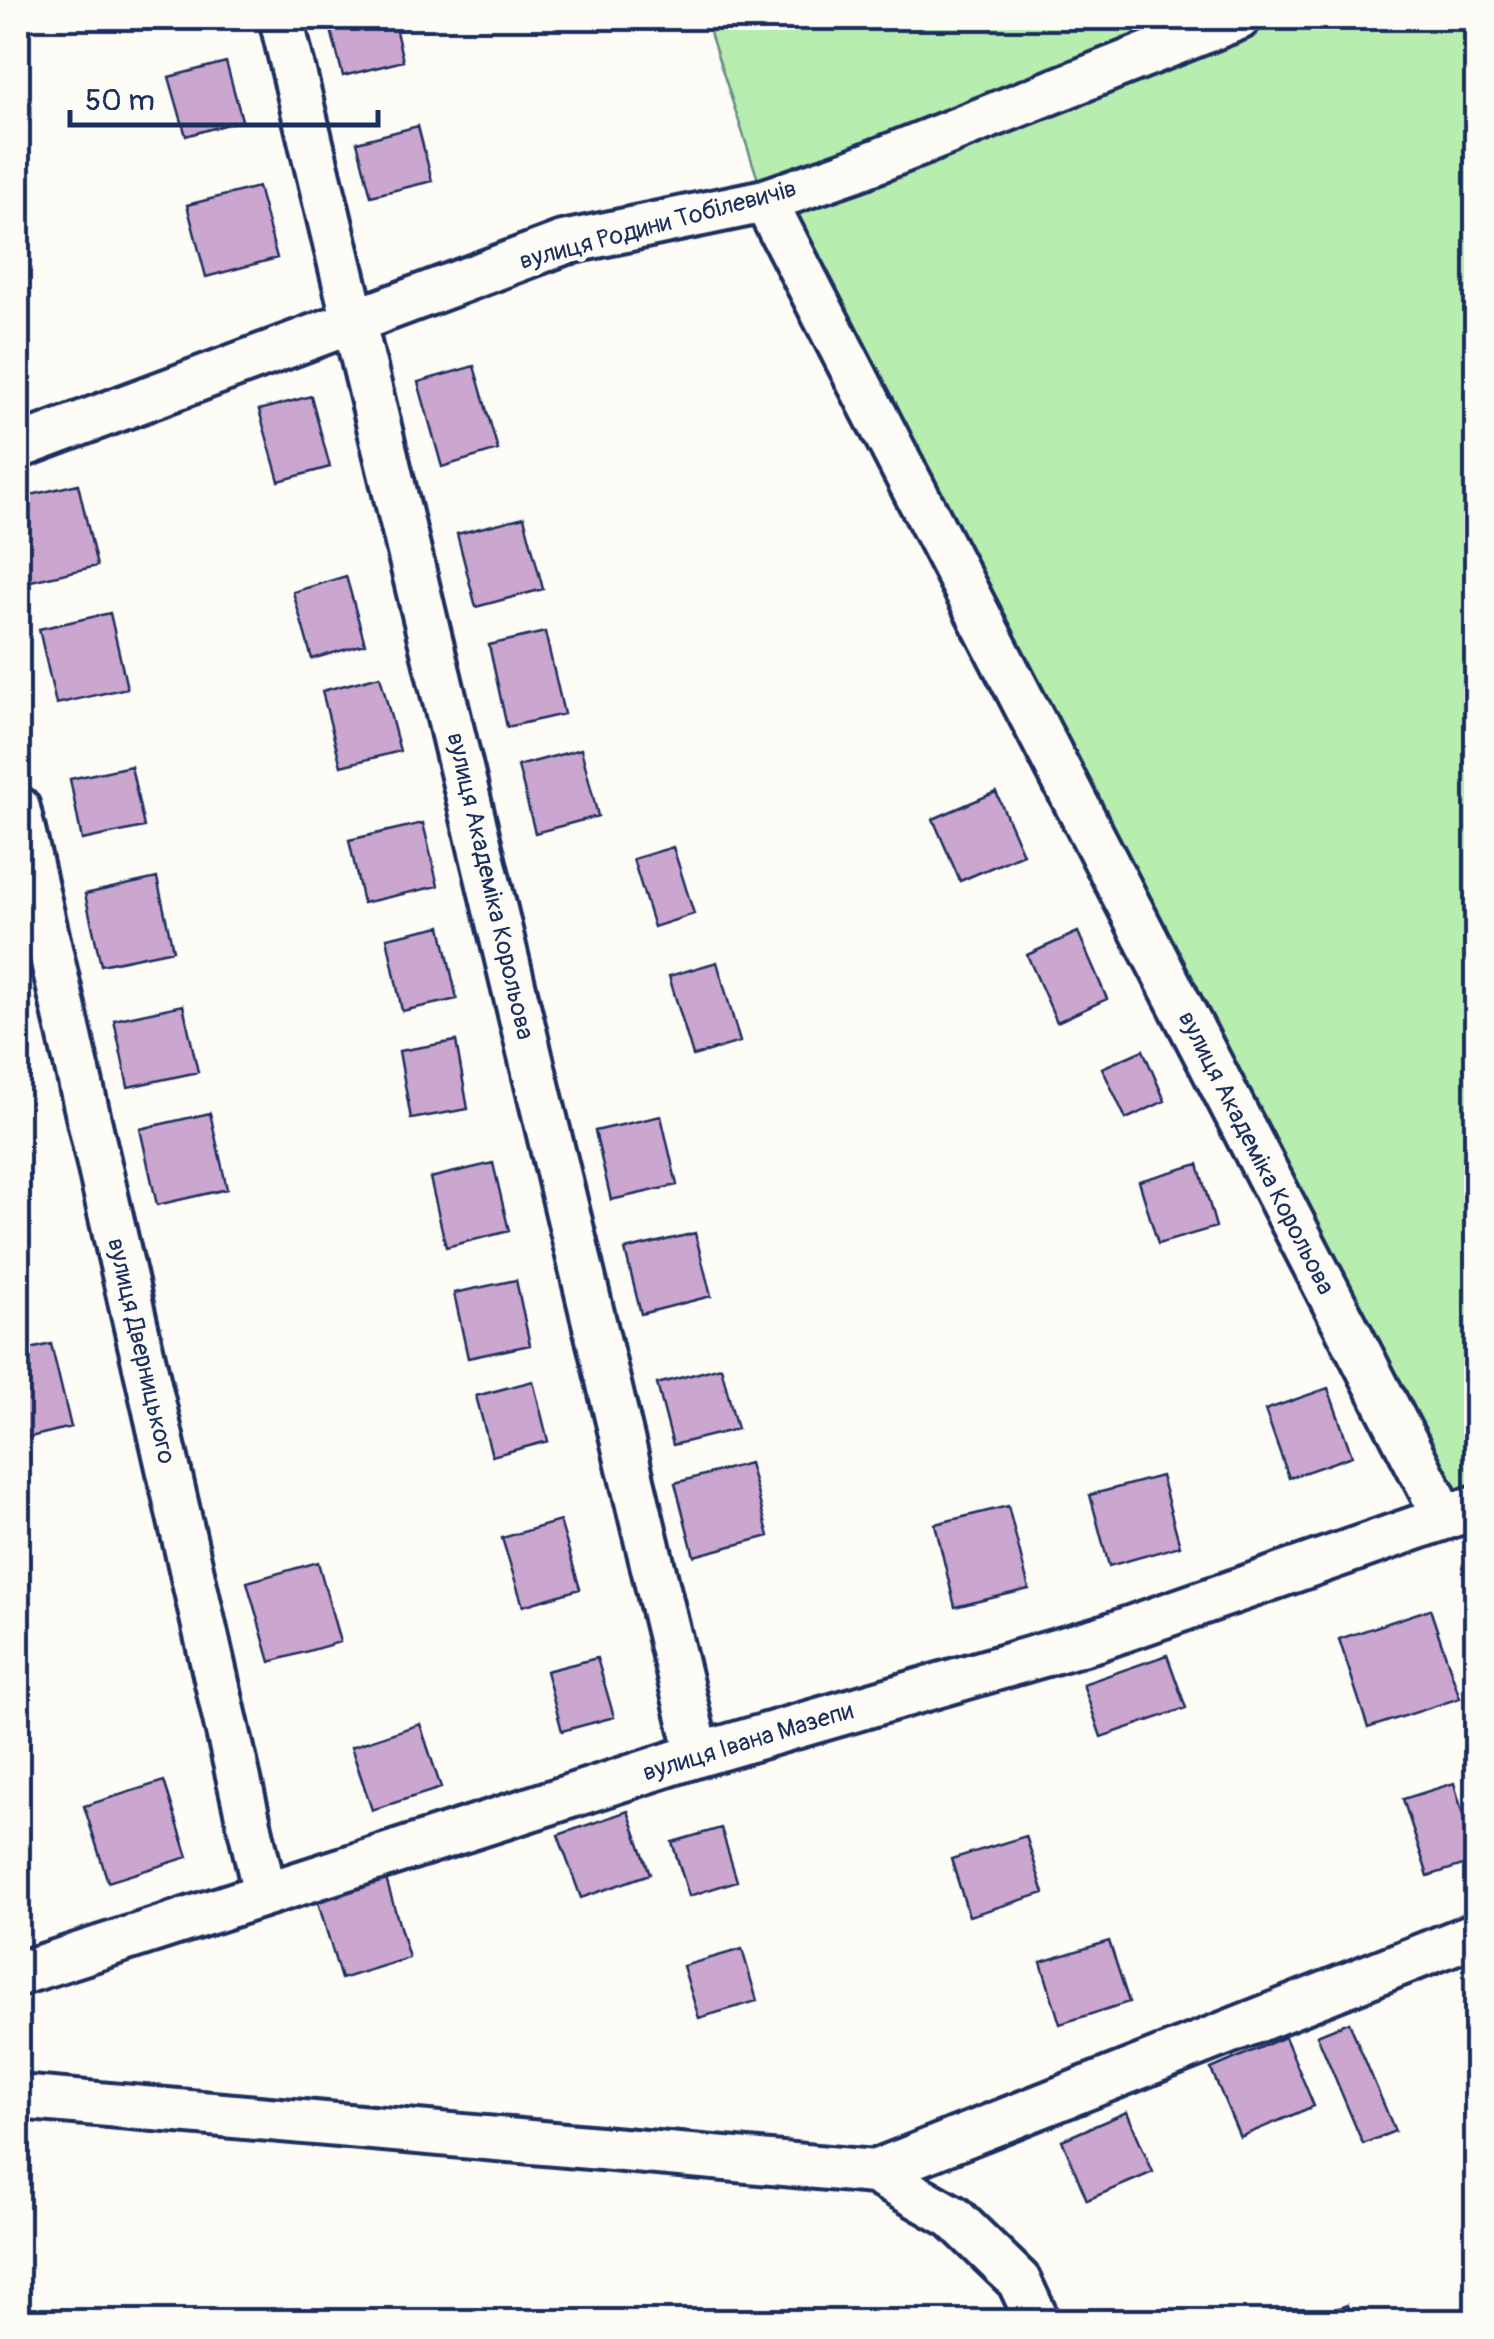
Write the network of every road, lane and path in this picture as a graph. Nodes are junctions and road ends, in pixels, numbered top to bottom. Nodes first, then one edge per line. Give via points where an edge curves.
1 (281, 18) edge
2 (1239, 18) edge
3 (765, 200) junction
4 (355, 319) junction
5 (18, 447) edge
6 (18, 808) edge
7 (1461, 1513) edge
8 (698, 1755) junction
9 (266, 1894) junction
10 (1476, 1934) edge
11 (19, 1976) edge
12 (18, 2097) edge
13 (874, 2172) junction
14 (1038, 2322) edge

1 - 4 street, вулиця Академіка Корольова
2 - 3 street, вулиця Родини Тобілевичів
3 - 4 street, вулиця Родини Тобілевичів via 563,244
3 - 7 street, вулиця Академіка Корольова
4 - 5 street, вулиця Родини Тобілевичів
4 - 8 street, вулиця Академіка Корольова
6 - 9 street, вулиця Дверницького
7 - 8 street, вулиця Івана Мазепи via 1098,1639
8 - 9 street, вулиця Івана Мазепи
9 - 11 street, вулиця Івана Мазепи
10 - 13 street
12 - 13 street
13 - 14 street via 953,2217 1019,2282

